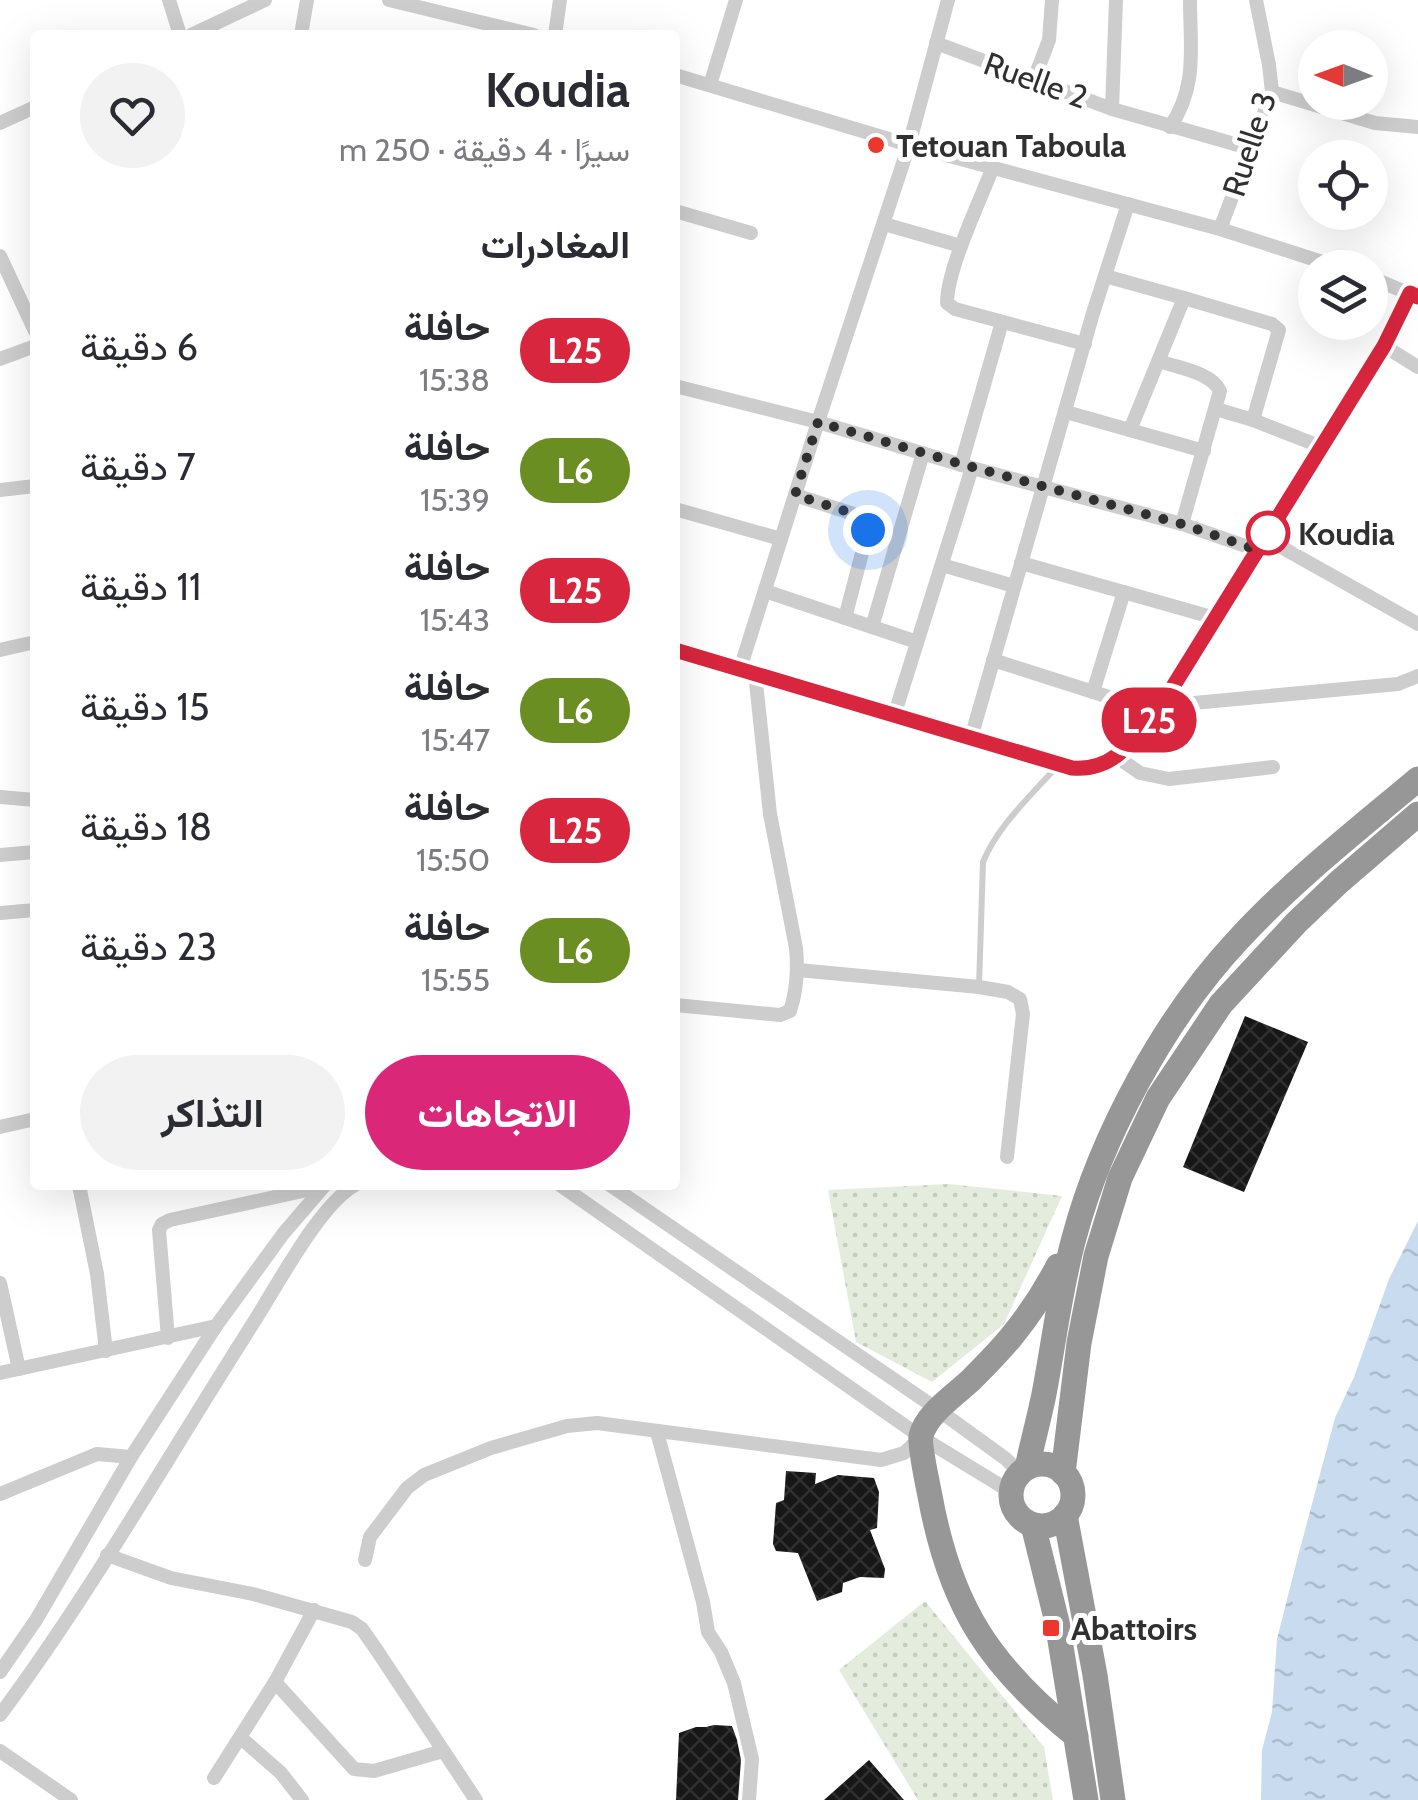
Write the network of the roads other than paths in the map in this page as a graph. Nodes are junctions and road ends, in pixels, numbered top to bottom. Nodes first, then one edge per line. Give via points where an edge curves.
1 (169, 0) edge
2 (265, 0) edge
3 (307, 0) edge
4 (390, 0) edge
5 (560, 0) edge
6 (736, 0) edge
7 (948, 0) edge
8 (1052, 0) edge
9 (1116, 0) edge
10 (1190, 0) edge
11 (1256, 0) edge
12 (178, 30) edge
13 (202, 30) edge
14 (303, 30) edge
15 (513, 30) edge
16 (556, 30) edge
17 (936, 43) junction
18 (680, 76) edge
19 (1034, 79) junction
20 (710, 85) junction
21 (1272, 92) junction
22 (30, 108) edge
23 (1112, 108) junction
24 (0, 122) edge
25 (1170, 127) junction
26 (1418, 127) edge
27 (909, 144) junction
28 (1252, 149) junction
29 (993, 167) junction
30 (1128, 204) junction
31 (680, 213) edge
32 (884, 224) junction
33 (1220, 229) junction
34 (751, 232) dead end
35 (962, 246) junction
36 (1298, 254) edge
37 (0, 256) edge
38 (1105, 276) junction
39 (1388, 284) edge
40 (1414, 295) edge
41 (1184, 298) junction
42 (30, 320) edge
43 (1002, 322) junction
44 (1086, 344) junction
45 (1384, 346) junction
46 (30, 348) edge
47 (0, 359) edge
48 (1158, 361) junction
49 (1418, 367) edge
50 (680, 387) edge
51 (1216, 409) junction
52 (1066, 412) junction
53 (1253, 420) junction
54 (818, 422) junction
55 (1130, 430) junction
56 (1322, 447) junction
57 (1204, 451) junction
58 (923, 453) junction
59 (966, 466) junction
60 (30, 487) edge
61 (1043, 487) junction
62 (0, 490) edge
63 (795, 495) junction
64 (680, 510) edge
65 (1182, 524) junction
66 (781, 539) junction
67 (1261, 544) junction
68 (1021, 563) junction
69 (942, 565) junction
70 (1014, 586) junction
71 (765, 591) junction
72 (1124, 592) junction
73 (845, 618) junction
74 (1215, 618) junction
75 (1418, 624) edge
76 (872, 627) junction
77 (917, 642) junction
78 (30, 645) edge
79 (0, 650) edge
80 (680, 651) edge
81 (993, 660) junction
82 (748, 671) junction
83 (1418, 676) edge
84 (1092, 692) junction
85 (1158, 709) junction
86 (894, 716) junction
87 (971, 738) junction
88 (1117, 757) junction
89 (1065, 766) junction
90 (1274, 768) dead end
91 (1418, 779) edge
92 (0, 797) edge
93 (30, 800) edge
94 (1418, 814) edge
95 (30, 852) edge
96 (0, 855) edge
97 (30, 910) edge
98 (0, 913) edge
99 (798, 970) junction
100 (979, 987) junction
101 (680, 1006) edge
102 (30, 1120) edge
103 (0, 1127) edge
104 (1007, 1156) dead end
105 (80, 1190) edge
106 (306, 1190) edge
107 (314, 1190) edge
108 (316, 1190) edge
109 (348, 1190) edge
110 (567, 1190) edge
111 (617, 1190) edge
112 (327, 1210) junction
113 (1073, 1240) junction
114 (0, 1283) edge
115 (216, 1326) junction
116 (168, 1338) junction
117 (106, 1351) junction
118 (19, 1369) junction
119 (0, 1373) edge
120 (937, 1409) junction
121 (657, 1432) junction
122 (921, 1437) junction
123 (131, 1457) junction
124 (1063, 1473) junction
125 (1019, 1478) junction
126 (0, 1494) edge
127 (1065, 1515) junction
128 (1033, 1525) junction
129 (107, 1555) junction
130 (366, 1560) dead end
131 (314, 1610) junction
132 (0, 1672) edge
133 (275, 1682) junction
134 (0, 1715) edge
135 (1076, 1736) junction
136 (241, 1738) junction
137 (0, 1751) edge
138 (443, 1751) junction
139 (214, 1778) dead end
140 (71, 1800) edge
141 (302, 1800) edge
142 (476, 1800) edge
143 (748, 1800) edge
144 (1086, 1800) edge
145 (1113, 1800) edge

1 - 12 street
2 - 13 street
3 - 14 street
4 - 15 street
5 - 16 street
6 - 20 street
7 - 17 street
8 - 19 street via 1046,52
9 - 23 street
10 - 25 street via 1189,90
11 - 21 street, Ruelle 3
17 - 19 street, Ruelle 2
17 - 27 street
18 - 20 street
19 - 23 street, Ruelle 2
20 - 27 street
21 - 26 street via 1375,123
21 - 28 street, Ruelle 3
22 - 24 street
23 - 25 street, Ruelle 2
25 - 28 street, Ruelle 2
27 - 29 street
27 - 32 street
28 - 33 street, Ruelle 3
29 - 30 street
29 - 35 street
30 - 33 street
30 - 38 street
31 - 34 street
32 - 35 street
32 - 54 street
33 - 36 street
35 - 43 street via 948,302
37 - 42 street
38 - 41 street
38 - 44 street
39 - 40 street
40 - 45 street
41 - 48 street
41 - 53 street via 1279,330
43 - 44 street
43 - 59 street
44 - 52 street
45 - 49 street
45 - 56 street
46 - 47 street
48 - 51 street via 1215,382
48 - 55 street
50 - 54 street
51 - 53 street
51 - 57 street
52 - 55 street
52 - 61 street
53 - 56 street
54 - 58 street
54 - 63 street
55 - 57 street
56 - 67 street
57 - 65 street
58 - 59 street
58 - 76 street
59 - 61 street
59 - 69 street
60 - 62 street
61 - 65 street
61 - 68 street
63 - 66 street
63 - 73 street via 868,522
64 - 66 street
65 - 67 street
66 - 71 street
67 - 74 street
67 - 75 street
68 - 70 street
68 - 72 street
69 - 70 street
69 - 77 street
70 - 81 street
71 - 73 street
71 - 82 street
72 - 74 street
72 - 84 street
73 - 76 street
74 - 85 street
76 - 77 street
77 - 86 street
78 - 79 street
80 - 82 street
81 - 84 street
81 - 87 street
82 - 86 street
82 - 99 street
83 - 85 street via 1398,684
84 - 85 street
85 - 88 street
86 - 87 street
87 - 89 street
88 - 89 street via 1096,767
88 - 90 street via 1161,778
89 - 100 lane via 988,848
91 - 113 highway via 1271,906 1197,988 1112,1132
92 - 93 street
94 - 124 highway via 1296,922 1221,1004 1158,1098 1120,1178 1096,1256
95 - 96 street
97 - 98 street
99 - 100 street
99 - 101 street via 786,1014
100 - 104 street via 1014,995 1022,1005
102 - 103 street
105 - 117 street
106 - 116 street via 162,1224
107 - 115 street
108 - 112 street
109 - 112 street
110 - 122 street
111 - 120 street
112 - 129 street
113 - 120 highway via 1012,1336
113 - 125 highway via 1044,1394
114 - 118 street
115 - 116 street
115 - 123 street
116 - 117 street
117 - 118 street
118 - 119 street
120 - 122 highway
120 - 125 street via 1006,1459
121 - 122 street via 882,1460 904,1453
121 - 130 street via 567,1426 435,1469 414,1481 382,1520
121 - 143 street via 708,1632 734,1683 752,1759
122 - 125 street
122 - 135 highway via 940,1547 965,1611 1011,1676
123 - 126 street via 97,1454
123 - 132 street
124 - 125 highway via 1042,1464
124 - 127 highway via 1072,1493
125 - 128 highway via 1016,1512
127 - 128 highway via 1054,1524
127 - 145 highway
128 - 135 highway
129 - 131 street via 171,1578
129 - 134 street
131 - 133 street
131 - 138 street via 362,1630
133 - 136 street
133 - 138 street via 354,1768 374,1771
135 - 144 highway
136 - 139 street
136 - 141 street
137 - 140 street
138 - 142 street

